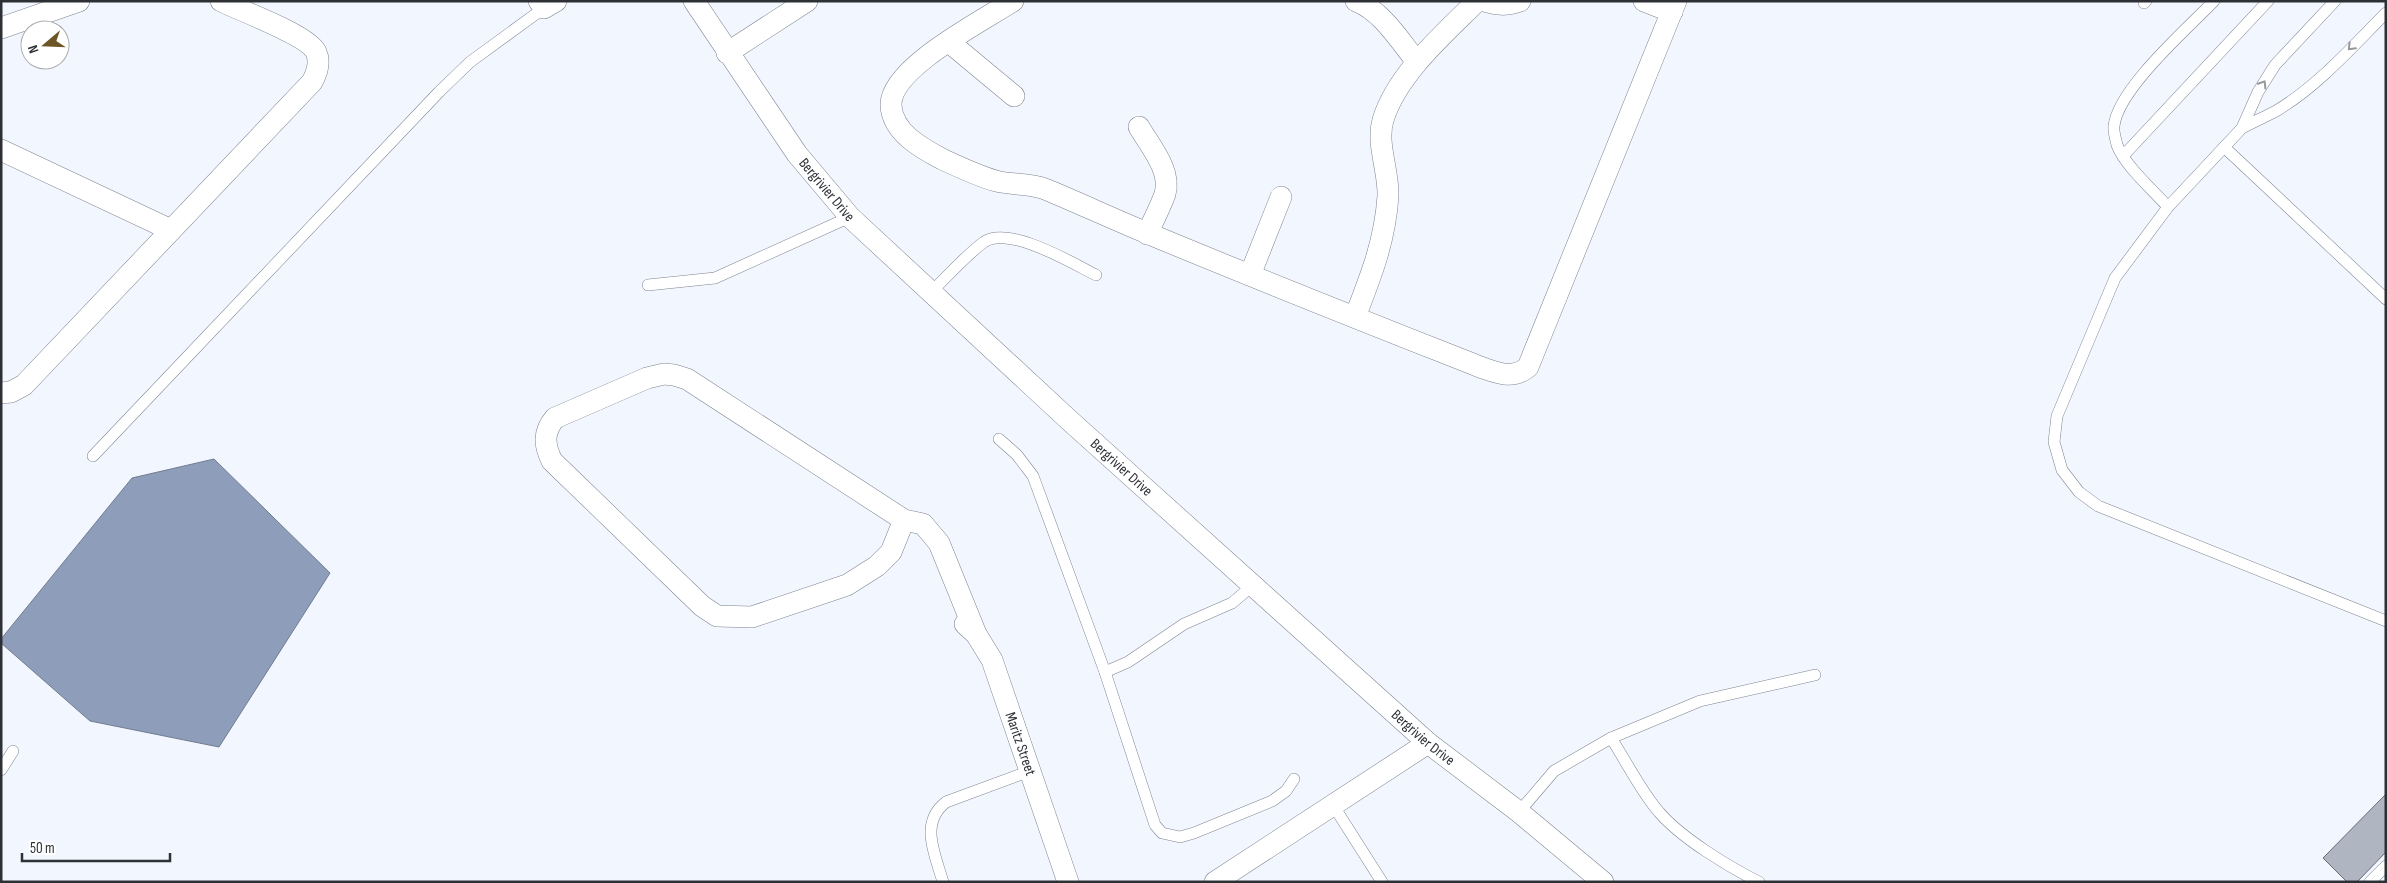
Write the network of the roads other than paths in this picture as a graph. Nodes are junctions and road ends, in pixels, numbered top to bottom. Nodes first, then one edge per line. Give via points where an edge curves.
1 (79, 1) edge
2 (221, 1) edge
3 (694, 1) edge
4 (807, 1) edge
5 (1013, 1) edge
6 (1478, 1) edge
7 (1484, 1) edge
8 (1520, 1) edge
9 (1644, 1) edge
10 (2214, 1) edge
11 (2268, 1) edge
12 (2335, 1) edge
13 (1362, 2) edge
14 (546, 3) edge
15 (1674, 7) edge
16 (2386, 13) edge
17 (1, 28) edge
18 (948, 42) junction
19 (727, 53) junction
20 (1417, 62) junction
21 (1014, 96) dead end
22 (1139, 127) dead end
23 (2242, 128) junction
24 (2224, 147) junction
25 (1, 150) edge
26 (2123, 156) junction
27 (1281, 196) dead end
28 (2168, 207) junction
29 (850, 217) junction
30 (171, 230) junction
31 (1147, 234) junction
32 (1096, 275) dead end
33 (1250, 275) junction
34 (648, 284) dead end
35 (930, 293) junction
36 (2386, 299) edge
37 (1355, 317) junction
38 (1, 393) edge
39 (999, 439) dead end
40 (94, 456) dead end
41 (904, 520) junction
42 (1252, 586) junction
43 (955, 616) dead end
44 (2386, 621) edge
45 (976, 634) junction
46 (1105, 672) junction
47 (1815, 675) dead end
48 (1612, 738) junction
49 (1428, 743) junction
50 (13, 751) dead end
51 (1, 770) edge
52 (1030, 771) junction
53 (1294, 779) dead end
54 (1333, 805) junction
55 (1519, 812) junction
56 (2386, 866) edge
57 (943, 882) edge
58 (1068, 882) edge
59 (1215, 882) edge
60 (1382, 882) edge
61 (1603, 882) edge
62 (1759, 882) edge
63 (2370, 882) edge

1 - 17 street
2 - 30 street via 306,40 317,54 317,72 312,82
3 - 19 street, Bergrivier Drive
4 - 19 street
5 - 18 street
6 - 20 street
7 - 8 street via 1509,5
9 - 15 street
10 - 26 lane via 2139,80 2122,103 2114,126
11 - 26 lane
23 -> 12 lane via 2275,64
13 - 20 street via 1381,19
14 - 40 lane via 470,62 439,92
15 - 37 street via 1528,368 1515,376 1506,375
16 -> 23 lane via 2296,96 2276,111
18 - 21 street
18 - 31 street via 918,61 891,96 895,122 904,134 941,158 995,181 1042,188
19 - 29 street, Bergrivier Drive via 797,154
20 - 37 street via 1383,121 1388,194 1383,231 1377,262
22 - 31 street via 1162,167 1166,182 1165,194
23 - 24 lane
24 - 28 lane
24 - 36 lane
25 - 30 street
26 - 28 lane
27 - 33 street
28 - 44 lane via 2115,278 2057,416 2054,442 2062,470 2079,492 2098,506
29 - 34 lane via 716,278
29 - 35 street, Bergrivier Drive
30 - 38 street via 24,385
31 - 33 street
32 - 35 lane via 1023,241 998,238 985,241
33 - 37 street
35 - 42 street, Bergrivier Drive
39 - 46 lane via 1033,476
41 - 41 street via 687,379 674,375 647,378 555,418 547,427 546,450 552,461 702,606 717,616 752,617 847,585 877,566 891,552
41 - 45 street via 923,524 939,543
42 - 46 lane via 1232,604 1184,624 1128,662
42 - 49 street, Bergrivier Drive
43 - 45 street, Maritz Street
45 - 52 street, Maritz Street via 992,660
46 - 53 lane via 1156,825 1162,833 1170,837 1194,833 1272,801 1286,791
47 - 48 lane via 1700,701
48 - 55 lane via 1554,771
48 - 62 lane via 1659,812 1705,849
49 - 54 street
49 - 55 street, Bergrivier Drive
50 - 51 lane
52 - 57 lane via 946,802 939,808 932,818 929,832
52 - 58 street, Maritz Street
54 - 59 street
54 - 60 lane
55 - 61 street, Bergrivier Drive
56 - 63 lane

